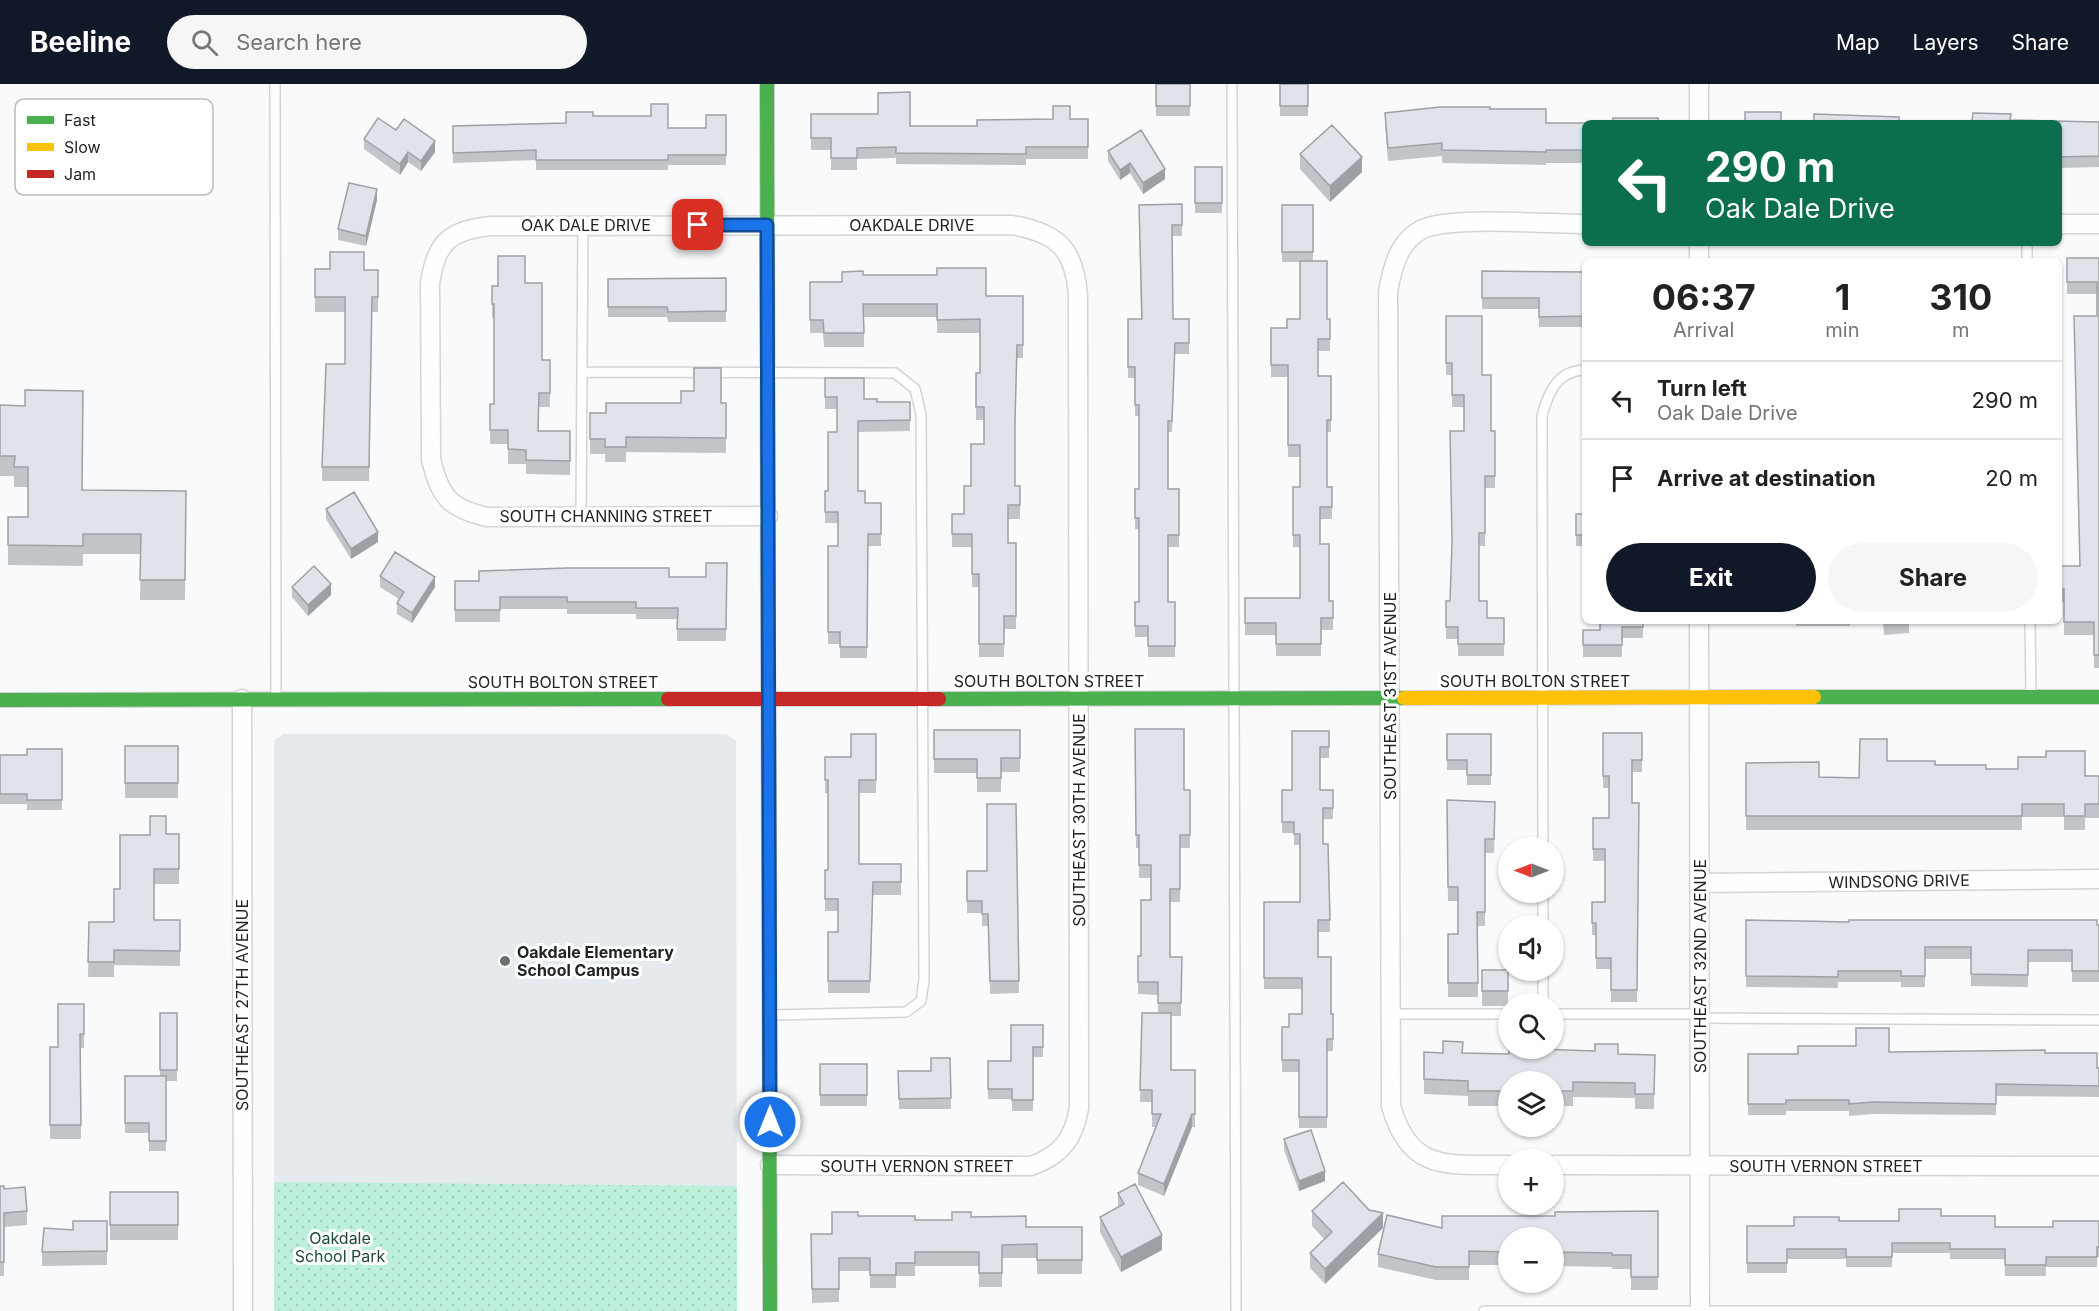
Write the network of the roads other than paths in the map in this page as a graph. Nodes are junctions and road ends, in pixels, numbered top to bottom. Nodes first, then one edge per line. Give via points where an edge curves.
1 (275, 84) edge
2 (767, 84) edge
3 (1232, 84) edge
4 (1699, 84) edge
5 (1699, 120) edge
6 (1582, 224) edge
7 (2062, 224) edge
8 (2099, 224) edge
9 (583, 225) junction
10 (767, 225) junction
11 (1054, 237) joint
12 (768, 371) junction
13 (1582, 371) edge
14 (582, 372) junction
15 (448, 501) joint
16 (768, 516) junction
17 (581, 517) junction
18 (1699, 624) edge
19 (2030, 624) edge
20 (1080, 697) junction
21 (1699, 697) junction
22 (2031, 697) junction
23 (2099, 697) edge
24 (768, 698) junction
25 (921, 698) junction
26 (1236, 698) junction
27 (1390, 698) junction
28 (1542, 698) junction
29 (242, 699) junction
30 (276, 699) junction
31 (0, 700) edge
32 (1543, 837) edge
33 (2099, 879) edge
34 (1700, 883) junction
35 (1391, 1014) junction
36 (1498, 1014) edge
37 (1564, 1014) edge
38 (769, 1016) junction
39 (1700, 1016) junction
40 (2099, 1020) edge
41 (1060, 1152) joint
42 (770, 1165) junction
43 (1498, 1165) edge
44 (1564, 1165) edge
45 (1700, 1166) junction
46 (2099, 1166) edge
47 (243, 1311) edge
48 (770, 1311) edge
49 (1236, 1311) edge
50 (1484, 1311) edge
51 (1700, 1311) edge
52 (2099, 1311) edge

1 - 30 lane
2 - 10 street
3 - 26 lane
4 - 5 street
6 - 27 street, SOUTHEAST 31ST AVENUE via 1446,223 1423,229 1397,255 1388,292
7 - 8 street
9 - 10 street, OAK DALE DRIVE
9 - 14 lane
9 - 15 street, OAK DALE DRIVE via 479,227 444,241 434,258 430,284 431,459 437,485
10 - 11 street, OAKDALE DRIVE via 1012,225
10 - 12 street
11 - 20 street, SOUTHEAST 30TH AVENUE via 1071,262 1078,288
12 - 14 lane
12 - 16 street
12 - 25 lane via 895,373 915,389 921,414
13 - 28 lane via 1560,377 1547,394 1542,416
14 - 17 lane
15 - 17 street, SOUTH CHANNING STREET via 466,512 488,517
16 - 17 street, SOUTH CHANNING STREET
16 - 24 street
18 - 21 street, SOUTHEAST 32ND AVENUE
19 - 22 lane
20 - 25 street, SOUTH BOLTON STREET
20 - 26 street, SOUTH BOLTON STREET
20 - 41 street, SOUTHEAST 30TH AVENUE via 1079,1108 1076,1129
21 - 22 street, SOUTH BOLTON STREET
21 - 28 street, SOUTH BOLTON STREET
21 - 34 street, SOUTHEAST 32ND AVENUE
22 - 23 street, SOUTH BOLTON STREET
24 - 25 street, SOUTH BOLTON STREET
24 - 30 street, SOUTH BOLTON STREET
24 - 38 street
25 - 38 lane via 921,1001 906,1012
26 - 27 street, SOUTH BOLTON STREET
26 - 49 lane
27 - 28 street, SOUTH BOLTON STREET
27 - 35 street, SOUTHEAST 31ST AVENUE
28 - 32 lane
29 - 30 street, SOUTH BOLTON STREET
29 - 31 street, SOUTH BOLTON STREET
29 - 47 street, SOUTHEAST 27TH AVENUE
33 - 34 street, WINDSONG DRIVE
34 - 39 street, SOUTHEAST 32ND AVENUE
35 - 36 lane
35 - 43 street, SOUTHEAST 31ST AVENUE via 1391,1106 1398,1130 1413,1150 1431,1161
37 - 39 lane
38 - 42 street
39 - 40 lane
39 - 45 street, SOUTHEAST 32ND AVENUE
41 - 42 street, SOUTH VERNON STREET via 1031,1166
42 - 48 street
44 - 45 street, SOUTH VERNON STREET
45 - 46 street, SOUTH VERNON STREET
45 - 51 street, SOUTHEAST 32ND AVENUE
50 - 51 lane
51 - 52 lane

